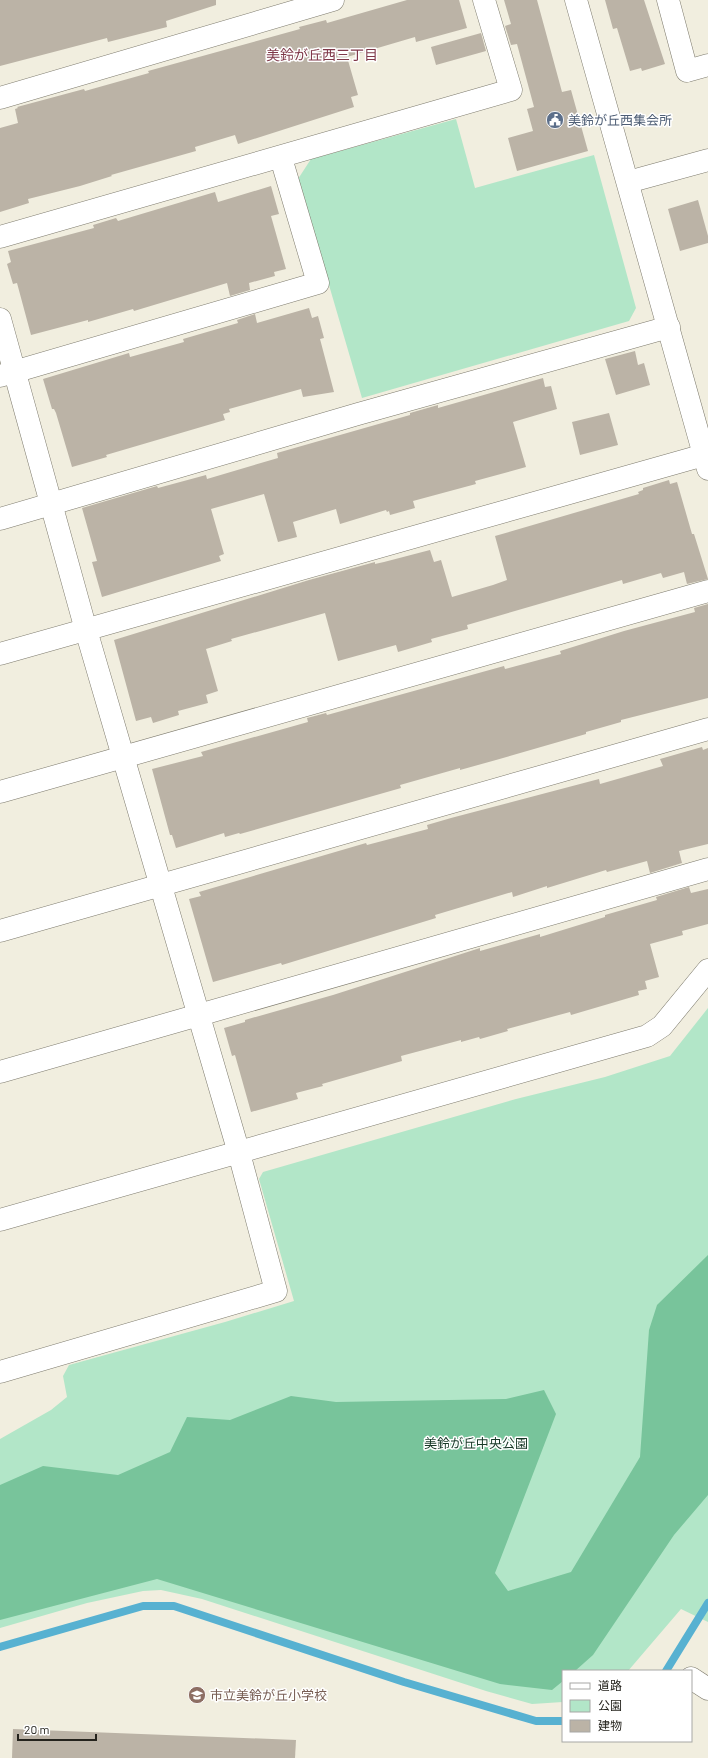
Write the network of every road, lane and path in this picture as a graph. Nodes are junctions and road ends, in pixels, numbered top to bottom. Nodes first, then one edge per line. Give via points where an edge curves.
1 (333, 0) edge
2 (484, 0) edge
3 (576, 0) edge
4 (668, 0) edge
5 (708, 65) edge
6 (0, 98) edge
7 (281, 158) junction
8 (708, 160) edge
9 (628, 182) junction
10 (0, 238) edge
11 (0, 319) edge
12 (669, 327) junction
13 (8, 374) edge
14 (706, 462) edge
15 (52, 505) junction
16 (0, 519) edge
17 (708, 591) edge
18 (86, 630) junction
19 (0, 654) edge
20 (708, 729) edge
21 (124, 757) junction
22 (0, 792) edge
23 (708, 869) edge
24 (161, 884) junction
25 (0, 931) edge
26 (708, 970) edge
27 (198, 1014) junction
28 (0, 1072) edge
29 (239, 1153) junction
30 (0, 1220) edge
31 (0, 1372) edge
32 (692, 1679) edge
33 (708, 1688) edge

1 - 6 street
2 - 7 street via 511,90
3 - 9 street
4 - 5 street via 687,71
7 - 10 street
7 - 13 street via 318,283
8 - 9 street
9 - 12 street
11 - 13 street
12 - 14 street
12 - 15 street via 365,412
13 - 15 street
14 - 18 street
15 - 16 street
15 - 18 street
17 - 21 street
18 - 19 street
18 - 21 street
20 - 24 street
21 - 22 street
21 - 24 street
23 - 27 street
24 - 25 street
24 - 27 street
26 - 29 street via 662,1026 647,1036
27 - 28 street
27 - 29 street
29 - 30 street
29 - 31 street via 276,1291
32 - 33 street

